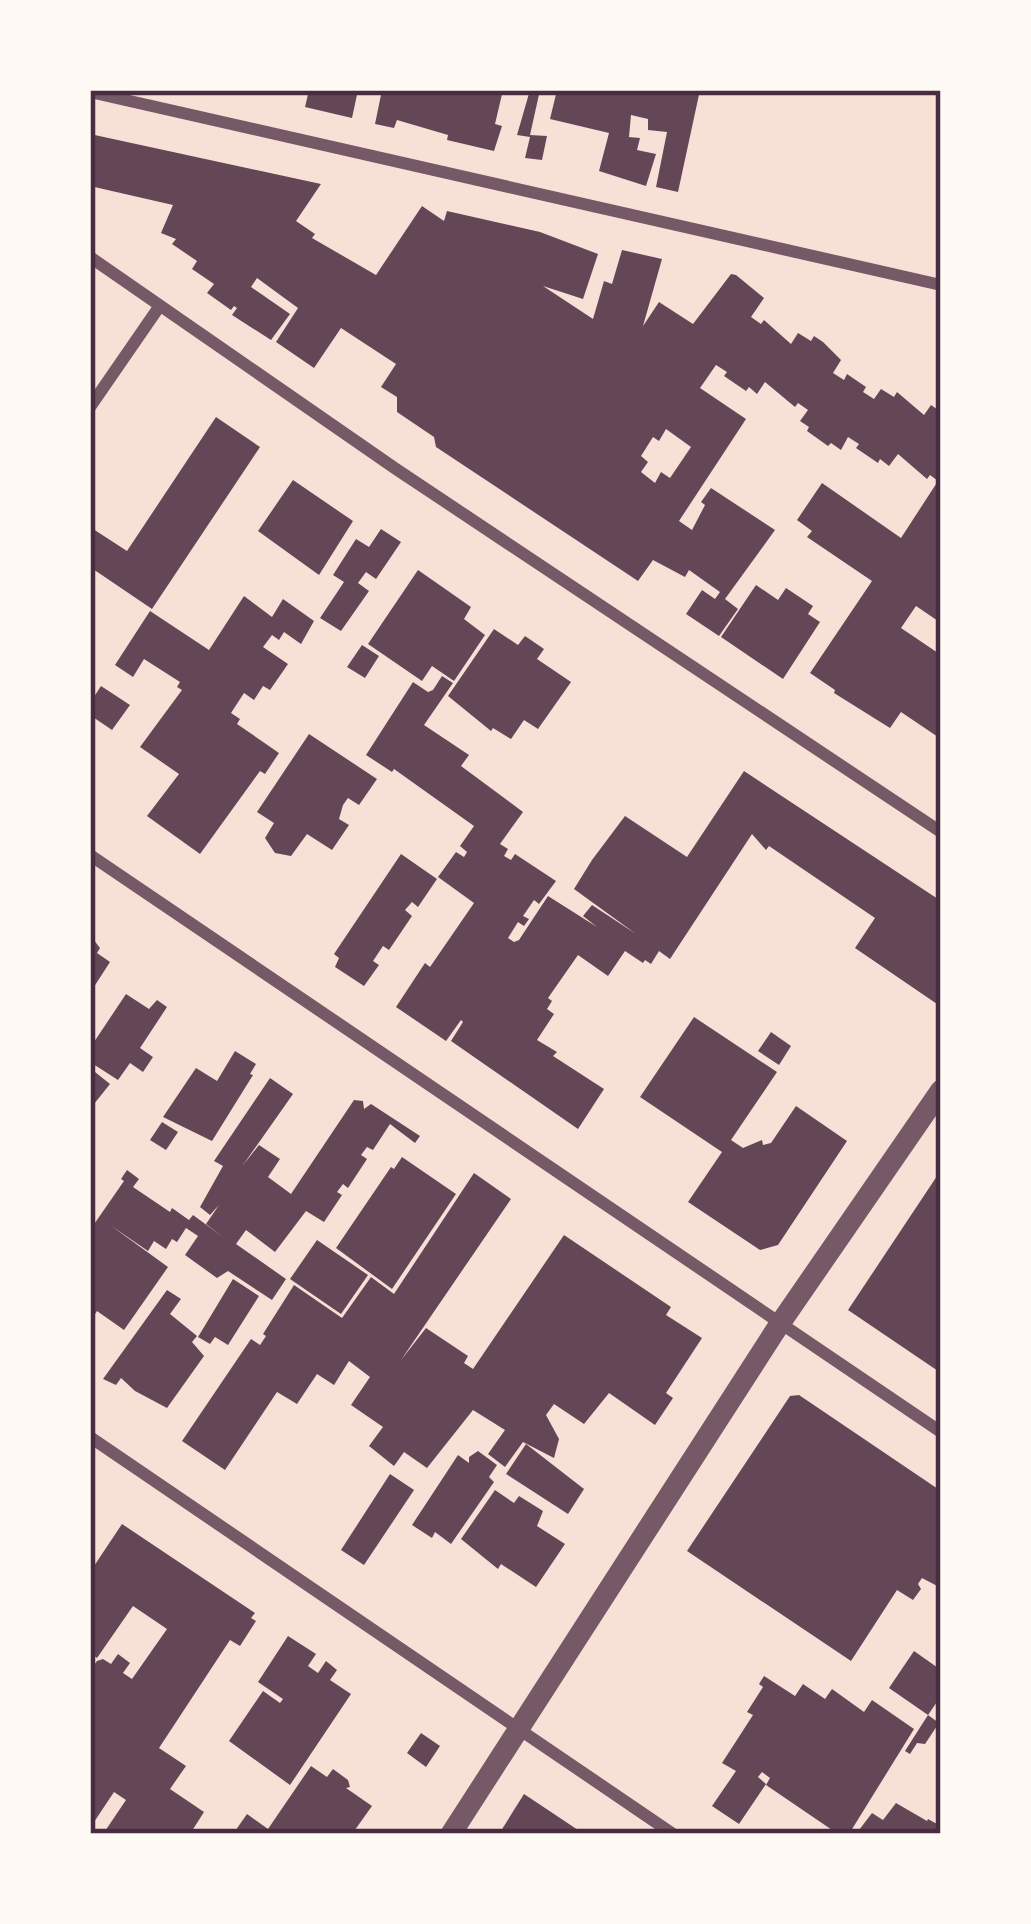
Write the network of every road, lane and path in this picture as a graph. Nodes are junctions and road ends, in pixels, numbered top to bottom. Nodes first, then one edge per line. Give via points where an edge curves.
1 (90, 92) edge
2 (90, 257) edge
3 (941, 285) edge
4 (160, 307) junction
5 (90, 407) edge
6 (941, 832) edge
7 (90, 855) edge
8 (941, 1090) edge
9 (779, 1324) junction
10 (941, 1432) edge
11 (90, 1437) edge
12 (517, 1730) junction
13 (451, 1834) edge
14 (673, 1834) edge

1 - 3 street
2 - 4 street
4 - 5 street
4 - 6 street
7 - 9 street
8 - 9 street
9 - 10 street
9 - 12 street
11 - 12 street
12 - 13 street
12 - 14 street

